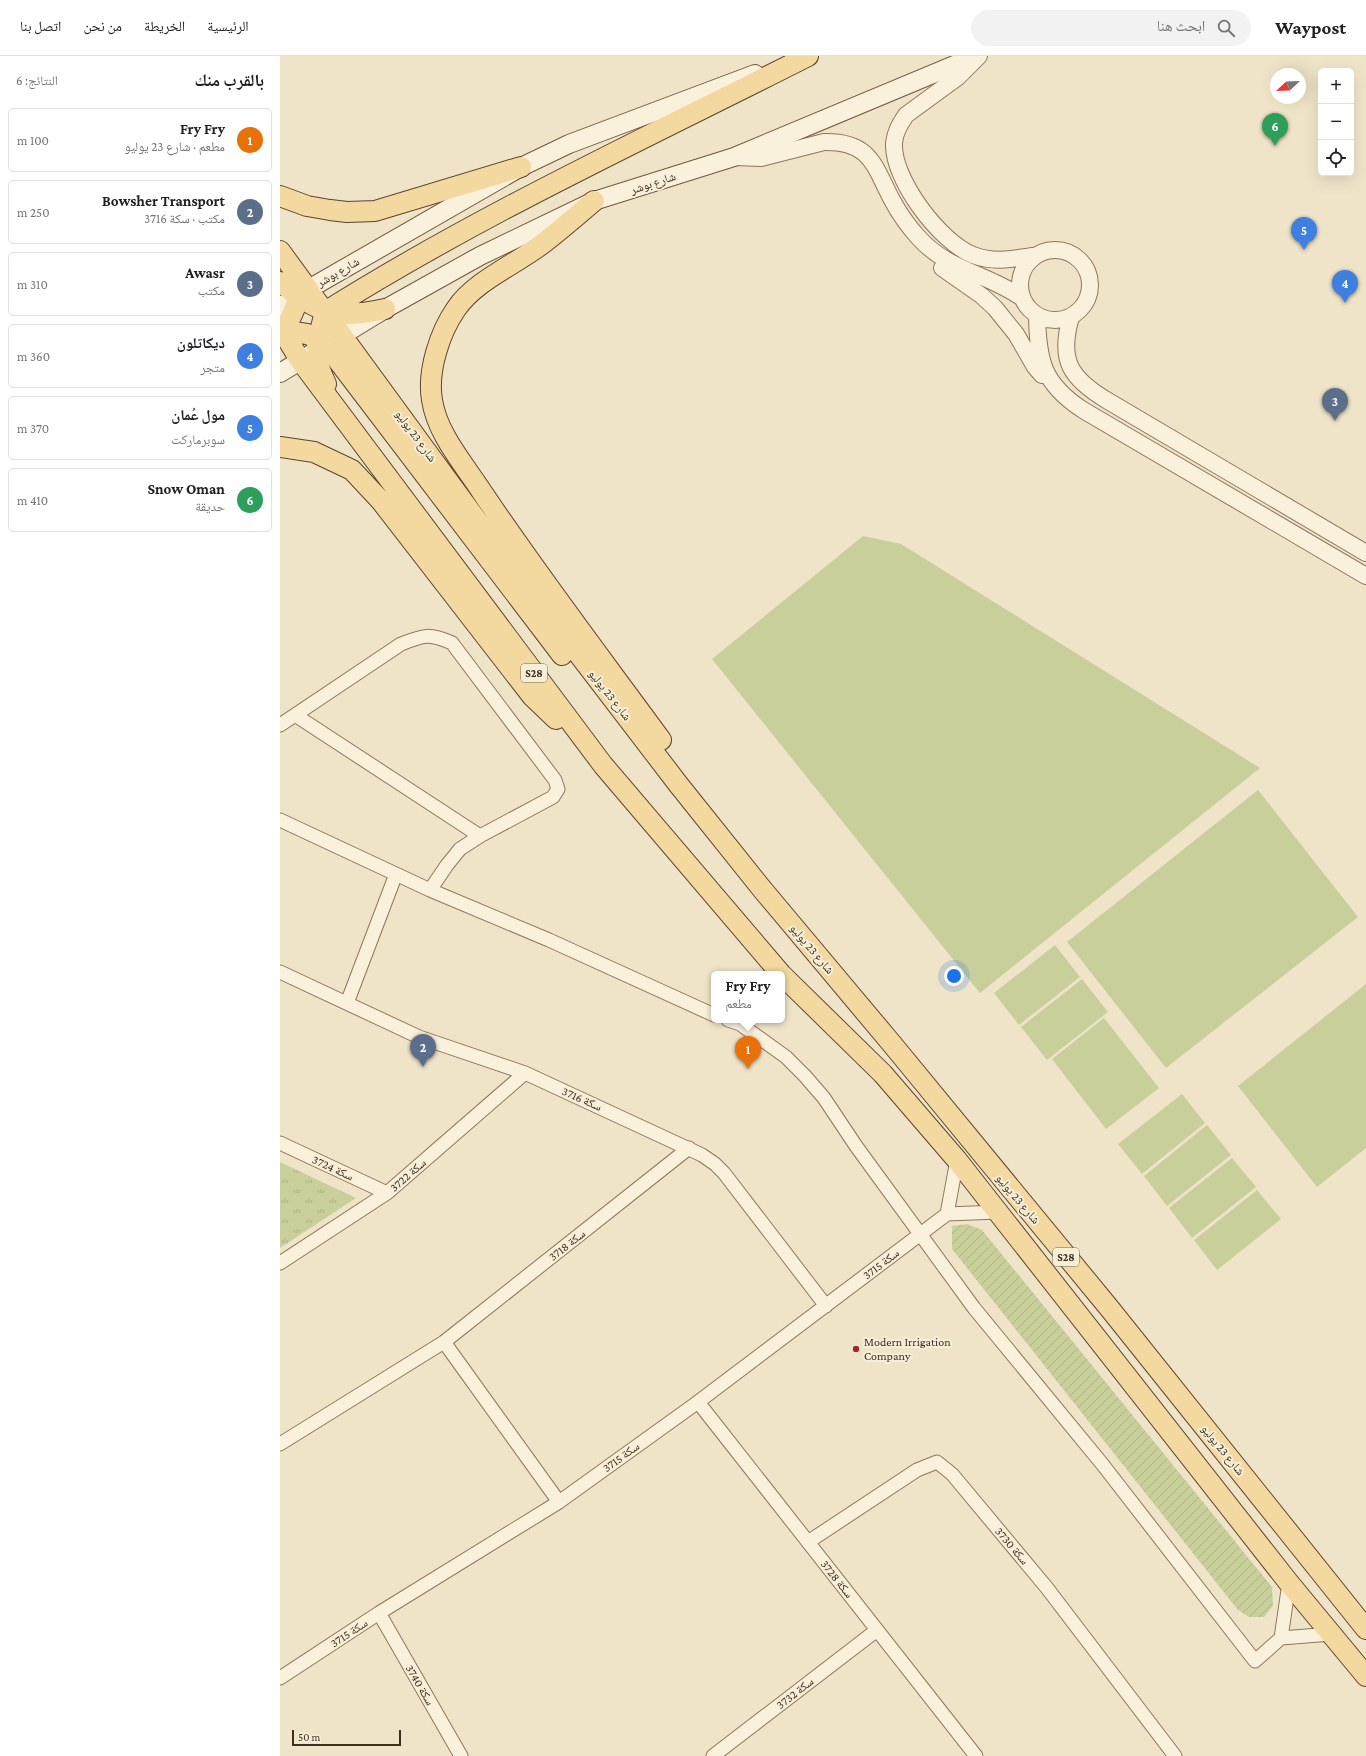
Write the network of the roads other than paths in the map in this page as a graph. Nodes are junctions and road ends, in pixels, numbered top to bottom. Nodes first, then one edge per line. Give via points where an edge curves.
1 (804, 56) edge
2 (808, 56) edge
3 (976, 56) edge
4 (979, 56) edge
5 (734, 157) junction
6 (521, 167) junction
7 (280, 196) edge
8 (594, 201) junction
9 (909, 226) junction
10 (1033, 256) junction
11 (283, 266) edge
12 (302, 293) junction
13 (1022, 298) junction
14 (280, 307) edge
15 (385, 309) junction
16 (325, 312) junction
17 (1037, 316) junction
18 (1071, 317) junction
19 (281, 330) edge
20 (342, 335) junction
21 (319, 344) junction
22 (300, 360) junction
23 (280, 373) edge
24 (1050, 381) junction
25 (335, 406) junction
26 (280, 447) edge
27 (1366, 553) edge
28 (1366, 576) edge
29 (295, 715) junction
30 (280, 726) edge
31 (603, 765) junction
32 (280, 820) edge
33 (480, 836) junction
34 (396, 874) junction
35 (762, 889) junction
36 (430, 890) junction
37 (778, 971) edge
38 (280, 972) edge
39 (785, 979) edge
40 (347, 1003) junction
41 (711, 1014) edge
42 (737, 1023) edge
43 (525, 1073) junction
44 (280, 1144) edge
45 (689, 1148) junction
46 (957, 1160) junction
47 (387, 1193) junction
48 (998, 1212) junction
49 (947, 1214) junction
50 (920, 1235) junction
51 (280, 1263) edge
52 (826, 1306) junction
53 (444, 1342) junction
54 (698, 1402) junction
55 (280, 1444) edge
56 (559, 1502) junction
57 (808, 1542) junction
58 (1289, 1583) junction
59 (379, 1613) junction
60 (1366, 1629) edge
61 (877, 1630) junction
62 (1332, 1634) junction
63 (1281, 1638) junction
64 (1366, 1676) edge
65 (280, 1678) edge
66 (970, 1754) edge
67 (461, 1756) edge
68 (713, 1756) edge
69 (1175, 1756) edge

1 - 6 main road, شارع بوشر via 569,144
2 - 16 main road via 517,203
3 - 5 main road, شارع بوشر
4 - 10 street via 958,77 903,119 894,142 897,162 912,196 925,214 960,248 972,254 998,260
5 - 8 main road, شارع بوشر
5 - 9 street via 761,158 824,142 854,147 871,159 877,167 892,200
6 - 7 main road via 375,211 347,212 322,209
6 - 12 main road, شارع بوشر
8 - 15 main road, شارع بوشر via 480,256
8 - 35 main road via 539,246 469,293 456,308 444,329 433,363 431,399 437,420 451,446 505,527 663,742
9 - 13 street via 926,246 947,261 958,268 1001,284
9 - 24 street via 915,239 933,261 995,308 1016,334 1036,367
10 - 13 street via 1022,271
10 - 18 street via 1047,250 1063,250 1078,258 1083,264 1089,275 1090,291 1084,306
11 - 12 main road, شارع 23 يوليو
12 - 14 main road, شارع بوشر
12 - 16 main road, شارع 23 يوليو / S28
12 - 19 main road via 289,320
13 - 17 street
15 - 16 main road via 360,315
15 - 20 main road, شارع بوشر
16 - 20 main road, شارع 23 يوليو / S28
16 - 21 main road
17 - 18 street via 1054,321
17 - 24 street via 1038,342
18 - 27 street via 1066,335 1066,353 1077,378 1087,388
19 - 21 main road via 307,334
19 - 22 main road, شارع 23 يوليو / S28
20 - 21 main road, شارع بوشر
20 - 35 main road, شارع 23 يوليو / S28 via 498,549
21 - 22 main road, شارع بوشر
21 - 25 main road via 317,363
21 - 35 main road via 333,354 558,651 644,756
22 - 23 main road, شارع بوشر
22 - 25 main road, شارع 23 يوليو / S28
24 - 28 street via 1065,397 1083,410
25 - 31 main road, شارع 23 يوليو / S28
26 - 31 main road via 314,452 352,470 381,501 532,696
29 - 30 street
29 - 33 street
29 - 33 street via 401,644 421,637 436,636 452,643 554,780 558,789 553,797
31 - 37 main road, شارع 23 يوليو / S28
32 - 34 street
33 - 36 street via 460,849
34 - 36 street
34 - 40 street
35 - 60 main road, شارع 23 يوليو / S28 via 1110,1309
36 - 41 street via 549,940
38 - 40 street, سكة 3716
39 - 46 main road, شارع 23 يوليو / S28 via 883,1074
40 - 43 street, سكة 3716 via 418,1037
42 - 50 street via 786,1057 824,1098
43 - 45 street, سكة 3716
43 - 47 street, سكة 3722
44 - 47 street, سكة 3724
45 - 52 street, سكة 3716 via 715,1164 724,1173
45 - 53 street, سكة 3718
46 - 48 main road, شارع 23 يوليو / S28
46 - 49 street
47 - 51 street, سكة 3722
48 - 49 street
48 - 58 main road, شارع 23 يوليو / S28
49 - 50 street, سكة 3715
50 - 52 street, سكة 3715
50 - 63 street via 974,1308 1103,1465 1255,1661
52 - 54 street, سكة 3715
53 - 55 street, سكة 3718
53 - 56 street
54 - 56 street, سكة 3715
54 - 57 street, سكة 3728
56 - 59 street, سكة 3715
57 - 61 street, سكة 3728
57 - 69 street, سكة 3730 via 917,1470 937,1462 952,1474 1047,1588
58 - 62 main road, شارع 23 يوليو / S28
58 - 63 street
59 - 65 street, سكة 3715
59 - 67 street, سكة 3740
61 - 66 street, سكة 3728
61 - 68 street, سكة 3732
62 - 63 street
62 - 64 main road, شارع 23 يوليو / S28

